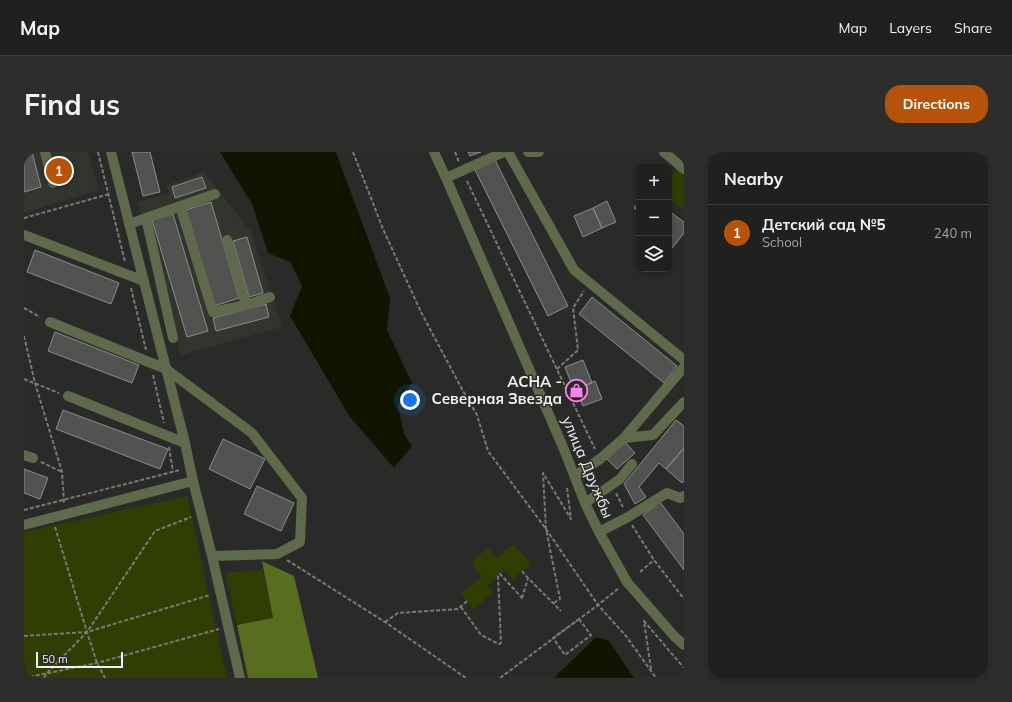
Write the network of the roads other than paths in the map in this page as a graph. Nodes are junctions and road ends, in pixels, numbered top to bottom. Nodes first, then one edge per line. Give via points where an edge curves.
1 (45, 152) edge
2 (111, 152) edge
3 (434, 152) edge
4 (504, 152) edge
5 (508, 152) edge
6 (528, 152) edge
7 (539, 152) edge
8 (664, 152) edge
9 (684, 169) edge
10 (446, 178) junction
11 (53, 183) dead end
12 (214, 194) dead end
13 (180, 206) junction
14 (146, 218) junction
15 (130, 224) junction
16 (24, 235) edge
17 (227, 240) dead end
18 (144, 281) junction
19 (270, 298) dead end
20 (246, 305) junction
21 (50, 322) road end
22 (173, 338) dead end
23 (684, 360) edge
24 (684, 367) edge
25 (166, 369) junction
26 (68, 396) road end
27 (684, 402) edge
28 (624, 438) junction
29 (185, 443) junction
30 (632, 464) dead end
31 (575, 476) junction
32 (193, 481) junction
33 (683, 499) edge
34 (585, 503) junction
35 (24, 526) edge
36 (599, 532) junction
37 (212, 556) junction
38 (684, 645) edge
39 (240, 678) edge

1 - 11 street
2 - 15 street
3 - 10 street, улица Дружбы
4 - 10 street
5 - 23 street via 574,270
6 - 7 street
8 - 9 street
10 - 31 street, улица Дружбы
12 - 13 street
13 - 14 street
13 - 20 street via 213,312
14 - 15 street
14 - 22 street
15 - 18 street
16 - 18 street
17 - 20 street
18 - 25 street
19 - 20 street
21 - 25 street
24 - 28 street
25 - 29 street
25 - 37 street via 252,433 302,498 300,542 277,554
26 - 29 street
27 - 28 street via 653,435
28 - 31 street via 600,460
29 - 32 street
30 - 34 street via 620,479
31 - 34 street, улица Дружбы
32 - 35 street
32 - 37 street
33 - 36 street via 667,493
34 - 36 street, улица Дружбы
36 - 38 street, улица Дружбы via 627,582
37 - 39 street

